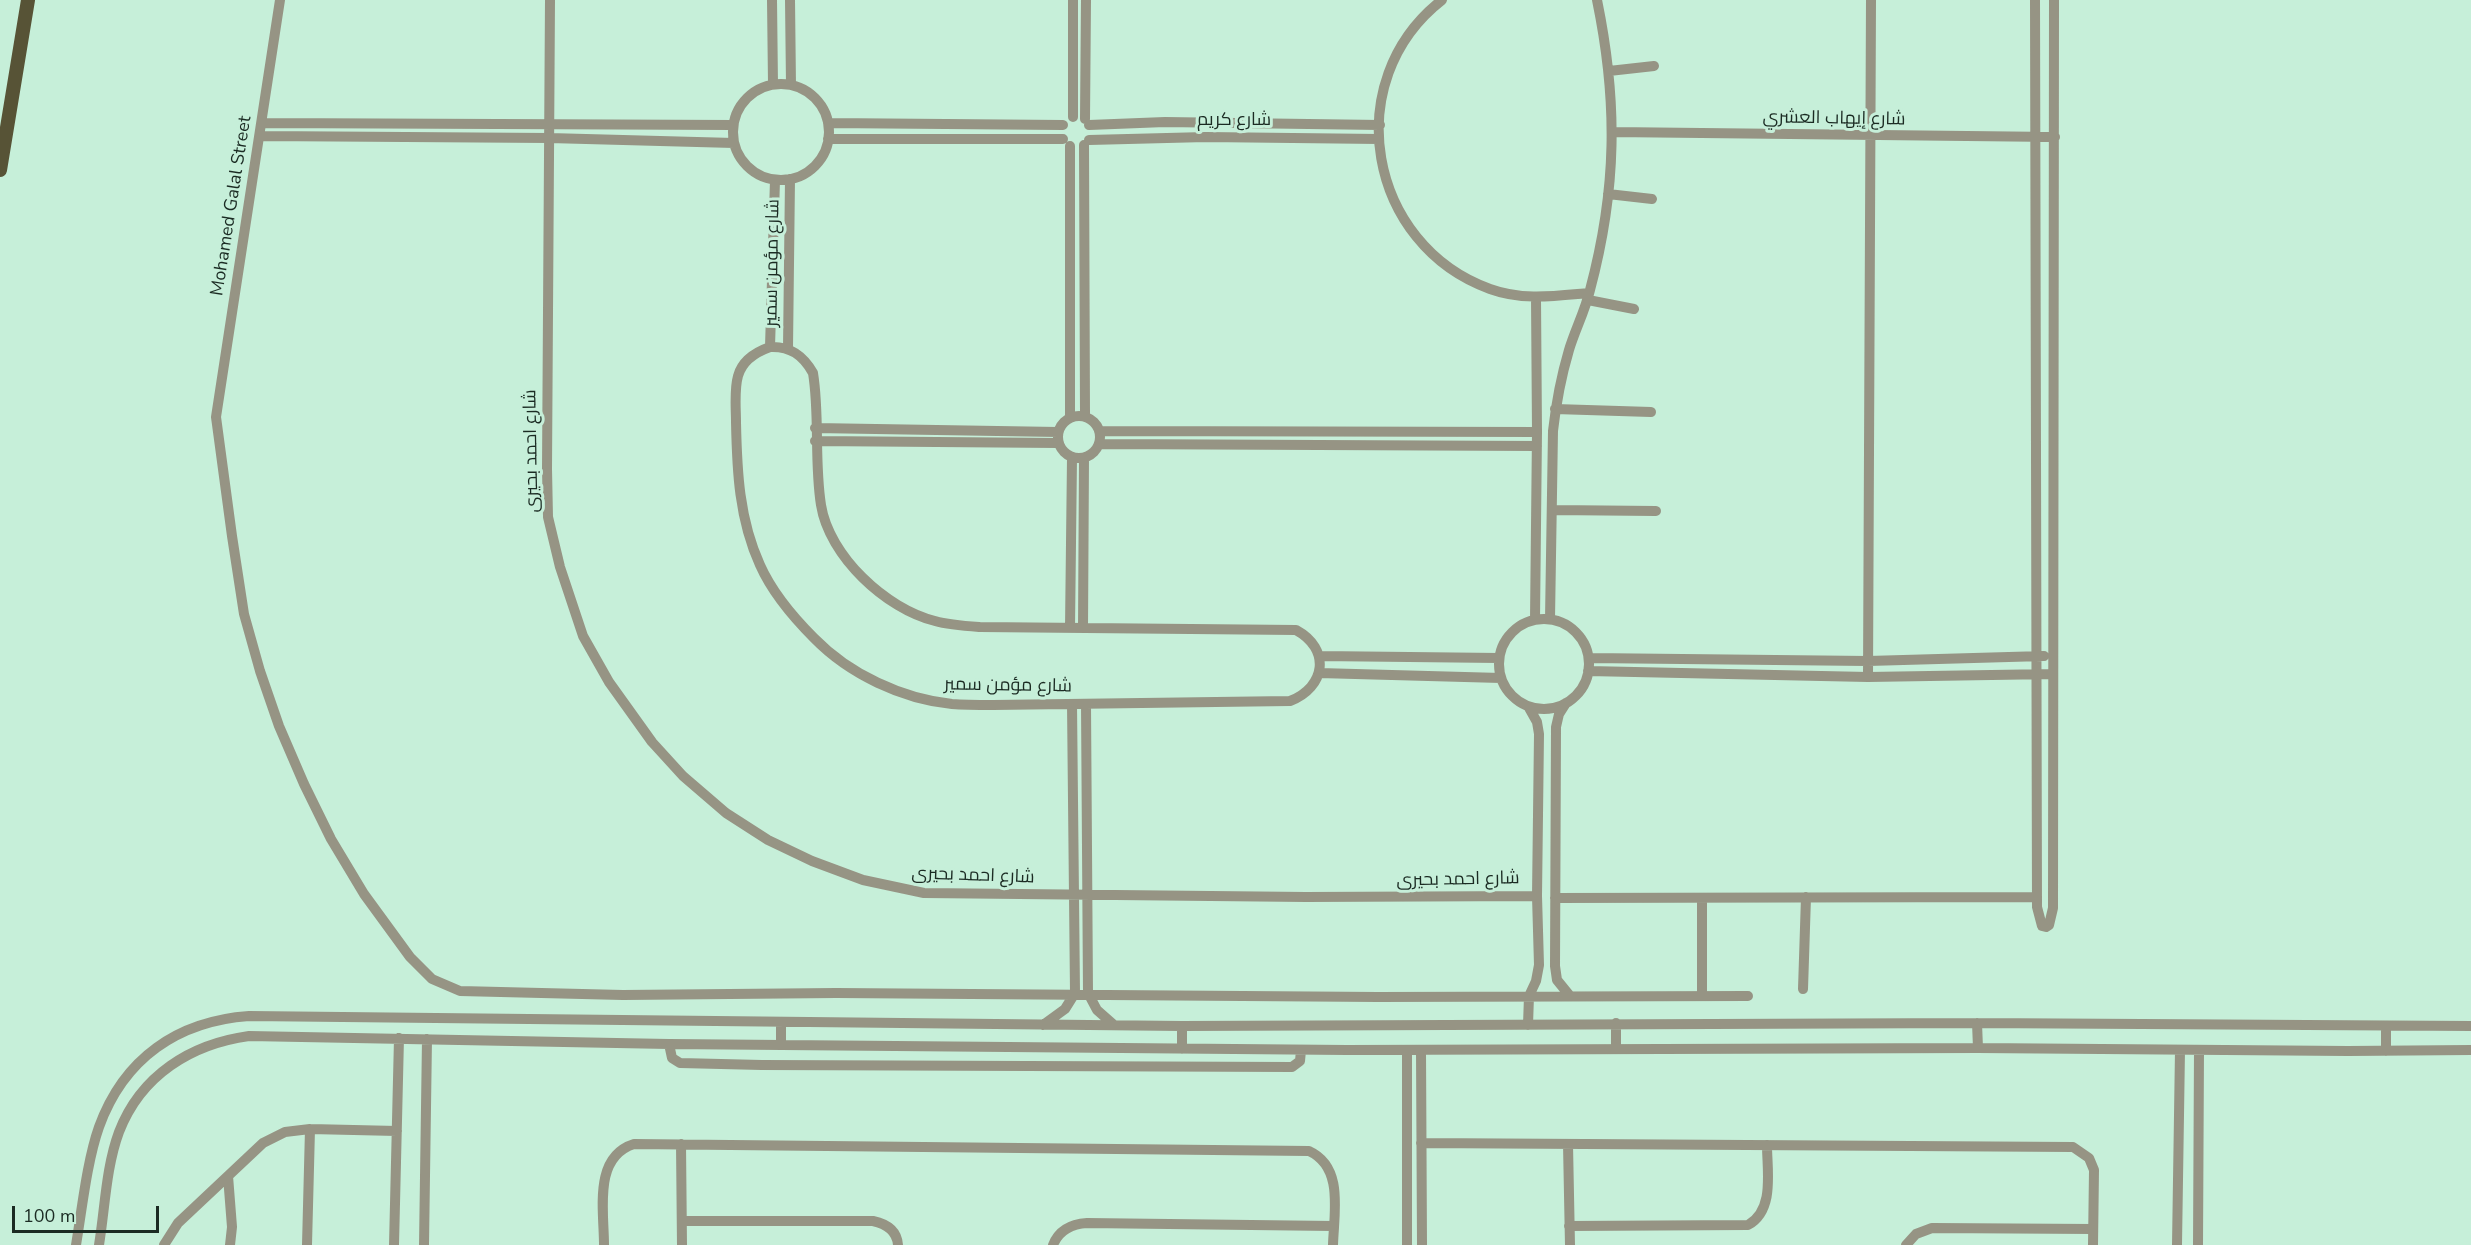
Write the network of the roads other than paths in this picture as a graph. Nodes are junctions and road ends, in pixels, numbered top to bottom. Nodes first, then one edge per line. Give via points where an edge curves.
1 (28, 0) edge
2 (280, 0) edge
3 (550, 0) edge
4 (772, 0) edge
5 (790, 0) edge
6 (1073, 0) edge
7 (1086, 0) edge
8 (1442, 0) edge
9 (1598, 0) edge
10 (1871, 0) edge
11 (2036, 0) edge
12 (2054, 0) edge
13 (1654, 66) dead end
14 (1609, 71) junction
15 (773, 84) junction
16 (791, 85) junction
17 (1072, 117) junction
18 (1087, 122) junction
19 (262, 123) junction
20 (549, 123) junction
21 (828, 123) junction
22 (1301, 123) junction
23 (733, 125) junction
24 (1063, 125) junction
25 (1380, 125) junction
26 (1613, 132) junction
27 (261, 136) junction
28 (1870, 136) junction
29 (2036, 137) junction
30 (2055, 137) junction
31 (549, 138) junction
32 (1300, 138) junction
33 (828, 139) junction
34 (1379, 139) junction
35 (1067, 142) junction
36 (1086, 142) junction
37 (734, 143) junction
38 (0, 170) edge
39 (790, 179) junction
40 (776, 180) junction
41 (1608, 194) junction
42 (1653, 199) dead end
43 (1588, 296) junction
44 (1536, 298) junction
45 (1634, 309) dead end
46 (770, 347) junction
47 (788, 348) junction
48 (1555, 409) junction
49 (1651, 412) dead end
50 (1085, 416) junction
51 (1070, 418) junction
52 (815, 428) junction
53 (1100, 431) junction
54 (1537, 432) junction
55 (1058, 437) junction
56 (815, 441) junction
57 (1100, 444) junction
58 (1537, 446) junction
59 (1072, 458) junction
60 (1084, 458) junction
61 (1552, 510) junction
62 (1656, 511) dead end
63 (1535, 619) junction
64 (1550, 619) junction
65 (1070, 628) junction
66 (1083, 628) junction
67 (1319, 656) junction
68 (2037, 656) junction
69 (2053, 656) junction
70 (1499, 658) junction
71 (1589, 658) junction
72 (1868, 661) junction
73 (1588, 671) junction
74 (1319, 673) junction
75 (2037, 674) junction
76 (2053, 674) junction
77 (1868, 677) junction
78 (1501, 678) junction
79 (1566, 703) junction
80 (1072, 704) junction
81 (1086, 704) junction
82 (1528, 706) junction
83 (1074, 896) junction
84 (1088, 896) junction
85 (1537, 896) junction
86 (1806, 897) junction
87 (2037, 897) junction
88 (1555, 898) junction
89 (1702, 898) junction
90 (1803, 989) dead end
91 (1075, 993) junction
92 (1088, 993) junction
93 (1529, 996) junction
94 (1570, 996) junction
95 (1702, 996) junction
96 (1748, 996) dead end
97 (546, 1020) junction
98 (781, 1022) junction
99 (1616, 1023) junction
100 (1977, 1023) junction
101 (1042, 1025) junction
102 (1114, 1025) junction
103 (1528, 1025) junction
104 (1182, 1026) junction
105 (2386, 1026) junction
106 (2471, 1026) edge
107 (399, 1038) junction
108 (427, 1039) junction
109 (546, 1041) junction
110 (669, 1044) junction
111 (781, 1045) junction
112 (1978, 1048) junction
113 (1182, 1049) junction
114 (1616, 1049) junction
115 (1301, 1050) junction
116 (1407, 1050) junction
117 (1421, 1050) junction
118 (2180, 1050) junction
119 (2199, 1050) junction
120 (2471, 1050) edge
121 (2386, 1051) junction
122 (309, 1129) junction
123 (397, 1131) junction
124 (1421, 1143) junction
125 (681, 1144) junction
126 (1568, 1144) junction
127 (1767, 1145) junction
128 (228, 1176) junction
129 (682, 1221) junction
130 (1334, 1226) junction
131 (1569, 1226) junction
132 (2093, 1229) junction
133 (77, 1241) edge
134 (99, 1243) edge
135 (164, 1245) edge
136 (230, 1245) edge
137 (307, 1245) edge
138 (394, 1245) edge
139 (424, 1245) edge
140 (604, 1245) edge
141 (682, 1245) edge
142 (898, 1245) edge
143 (1053, 1245) edge
144 (1333, 1245) edge
145 (1407, 1245) edge
146 (1422, 1245) edge
147 (1570, 1245) edge
148 (1906, 1245) edge
149 (2093, 1245) edge
150 (2177, 1245) edge
151 (2198, 1245) edge

1 - 38 main road
2 - 19 street, Mohamed Galal Street
3 - 20 street, شارع احمد بحيرى
4 - 15 street
5 - 16 street
6 - 17 street
7 - 18 street
8 - 25 street via 1420,20 1398,51 1384,87
9 - 14 street
10 - 28 street
11 - 29 street
12 - 30 street
13 - 14 street
14 - 26 street
15 - 16 street
15 - 23 street via 747,99 736,113
16 - 21 street via 815,98
17 - 18 street
17 - 24 street
18 - 22 street, شارع كريم
18 - 36 street via 1091,132
19 - 20 street
19 - 27 street, Mohamed Galal Street
20 - 23 street
20 - 31 street, شارع احمد بحيرى
21 - 24 street
21 - 33 street
22 - 25 street, شارع كريم
22 - 32 street
23 - 37 street
24 - 35 street via 1061,132
25 - 34 street
26 - 28 street, شارع إيهاب العشري
26 - 41 street
27 - 31 street
27 - 91 street, Mohamed Galal Street via 216,417 244,614 279,726 304,784 353,875 410,957 432,979 453,989 475,992 623,996
28 - 29 street, شارع إيهاب العشري
28 - 72 street
29 - 30 street, شارع إيهاب العشري
29 - 68 street
30 - 69 street
31 - 37 street
31 - 83 street, شارع احمد بحيرى via 548,517 583,636 626,708 683,776 726,813 768,840 812,861 863,880 924,893
32 - 34 street, شارع كريم
32 - 36 street, شارع كريم
33 - 35 street
33 - 39 street via 815,165
34 - 44 street via 1391,194 1419,241 1452,271 1471,282
35 - 36 street
35 - 51 street
36 - 50 street
37 - 40 street via 749,168
39 - 40 street
39 - 47 street, شارع مؤمن سمير
40 - 46 street, شارع مؤمن سمير
41 - 42 street
41 - 43 street
43 - 44 street
43 - 45 street
43 - 48 street via 1569,350
44 - 54 street
46 - 47 street, شارع مؤمن سمير
46 - 80 street, شارع مؤمن سمير via 750,357 738,376 738,485 760,565 788,608 837,658 864,675 922,699 952,704
47 - 52 street, شارع مؤمن سمير via 807,362 813,373
48 - 49 street
48 - 61 street
50 - 51 street
50 - 53 street
51 - 55 street via 1062,423
52 - 55 street
52 - 56 street, شارع مؤمن سمير
53 - 54 street
53 - 57 street
54 - 58 street
55 - 56 street
55 - 59 street via 1061,450
56 - 65 street, شارع مؤمن سمير via 821,509 844,555 877,591 933,621 980,627
57 - 58 street
57 - 60 street
58 - 63 street
59 - 60 street
59 - 65 street
60 - 66 street
61 - 62 street
61 - 64 street
63 - 64 street
63 - 70 street via 1511,633
64 - 71 street via 1572,628 1586,646
65 - 66 street, شارع مؤمن سمير
66 - 67 street, شارع مؤمن سمير via 1284,628 1307,636
67 - 70 street
67 - 74 street
68 - 69 street
68 - 72 street
68 - 75 street
69 - 76 street
70 - 78 street
71 - 72 street
71 - 73 street
72 - 77 street
73 - 77 street
73 - 79 street via 1581,689
74 - 78 street
74 - 81 street, شارع مؤمن سمير via 1308,691 1290,701
75 - 76 street
75 - 77 street
75 - 87 street
76 - 87 street via 2053,908 2046,927 2038,915
78 - 82 street via 1512,695
79 - 82 street via 1548,709
79 - 88 street via 1556,727
80 - 81 street, شارع مؤمن سمير
80 - 83 street
81 - 84 street
82 - 85 street via 1539,734
83 - 84 street, شارع احمد بحيرى
83 - 91 street
84 - 85 street, شارع احمد بحيرى
84 - 92 street
85 - 93 street via 1538,973
86 - 87 street
86 - 89 street
86 - 90 street
88 - 89 street
88 - 94 street via 1556,973
89 - 95 street
91 - 92 street, Mohamed Galal Street
91 - 101 street via 1065,1009
92 - 93 street, Mohamed Galal Street
92 - 102 street via 1097,1010
93 - 94 street, Mohamed Galal Street
93 - 103 street
94 - 95 street, Mohamed Galal Street
95 - 96 street, Mohamed Galal Street
97 - 98 street
97 - 109 street
97 - 133 street via 249,1016 199,1024 155,1048 120,1084 107,1106 92,1154
98 - 101 street
98 - 111 street
99 - 100 street
99 - 103 street
99 - 114 street
100 - 105 street
100 - 112 street
101 - 102 street
102 - 104 street
103 - 104 street
104 - 113 street
105 - 106 street
105 - 121 street
107 - 108 street
107 - 123 street
107 - 134 street via 249,1036 207,1045 170,1065 140,1095 119,1133
108 - 109 street
108 - 139 street
109 - 110 street
110 - 111 street
110 - 115 street via 672,1058 680,1063 762,1065 1292,1067 1300,1061
111 - 113 street
112 - 114 street
112 - 118 street
113 - 115 street
114 - 117 street
115 - 116 street
116 - 117 street
116 - 145 street
117 - 124 street
118 - 119 street
118 - 150 street
119 - 121 street
119 - 151 street
120 - 121 street
122 - 123 street
122 - 128 street via 285,1132 263,1143
122 - 137 street
123 - 138 street
124 - 126 street
124 - 146 street
125 - 129 street
125 - 130 street via 1309,1151 1327,1163 1332,1174
125 - 140 street via 634,1144 611,1159 604,1176
126 - 127 street
126 - 131 street
127 - 131 street via 1765,1208 1748,1225
127 - 132 street via 2073,1148 2089,1158 2094,1170
128 - 135 street via 178,1223
128 - 136 street
129 - 141 street
129 - 142 street via 873,1221 889,1227
130 - 143 street via 1087,1222 1068,1227
130 - 144 street
131 - 147 street
132 - 148 street via 1932,1228 1916,1234
132 - 149 street
133 - 134 street

